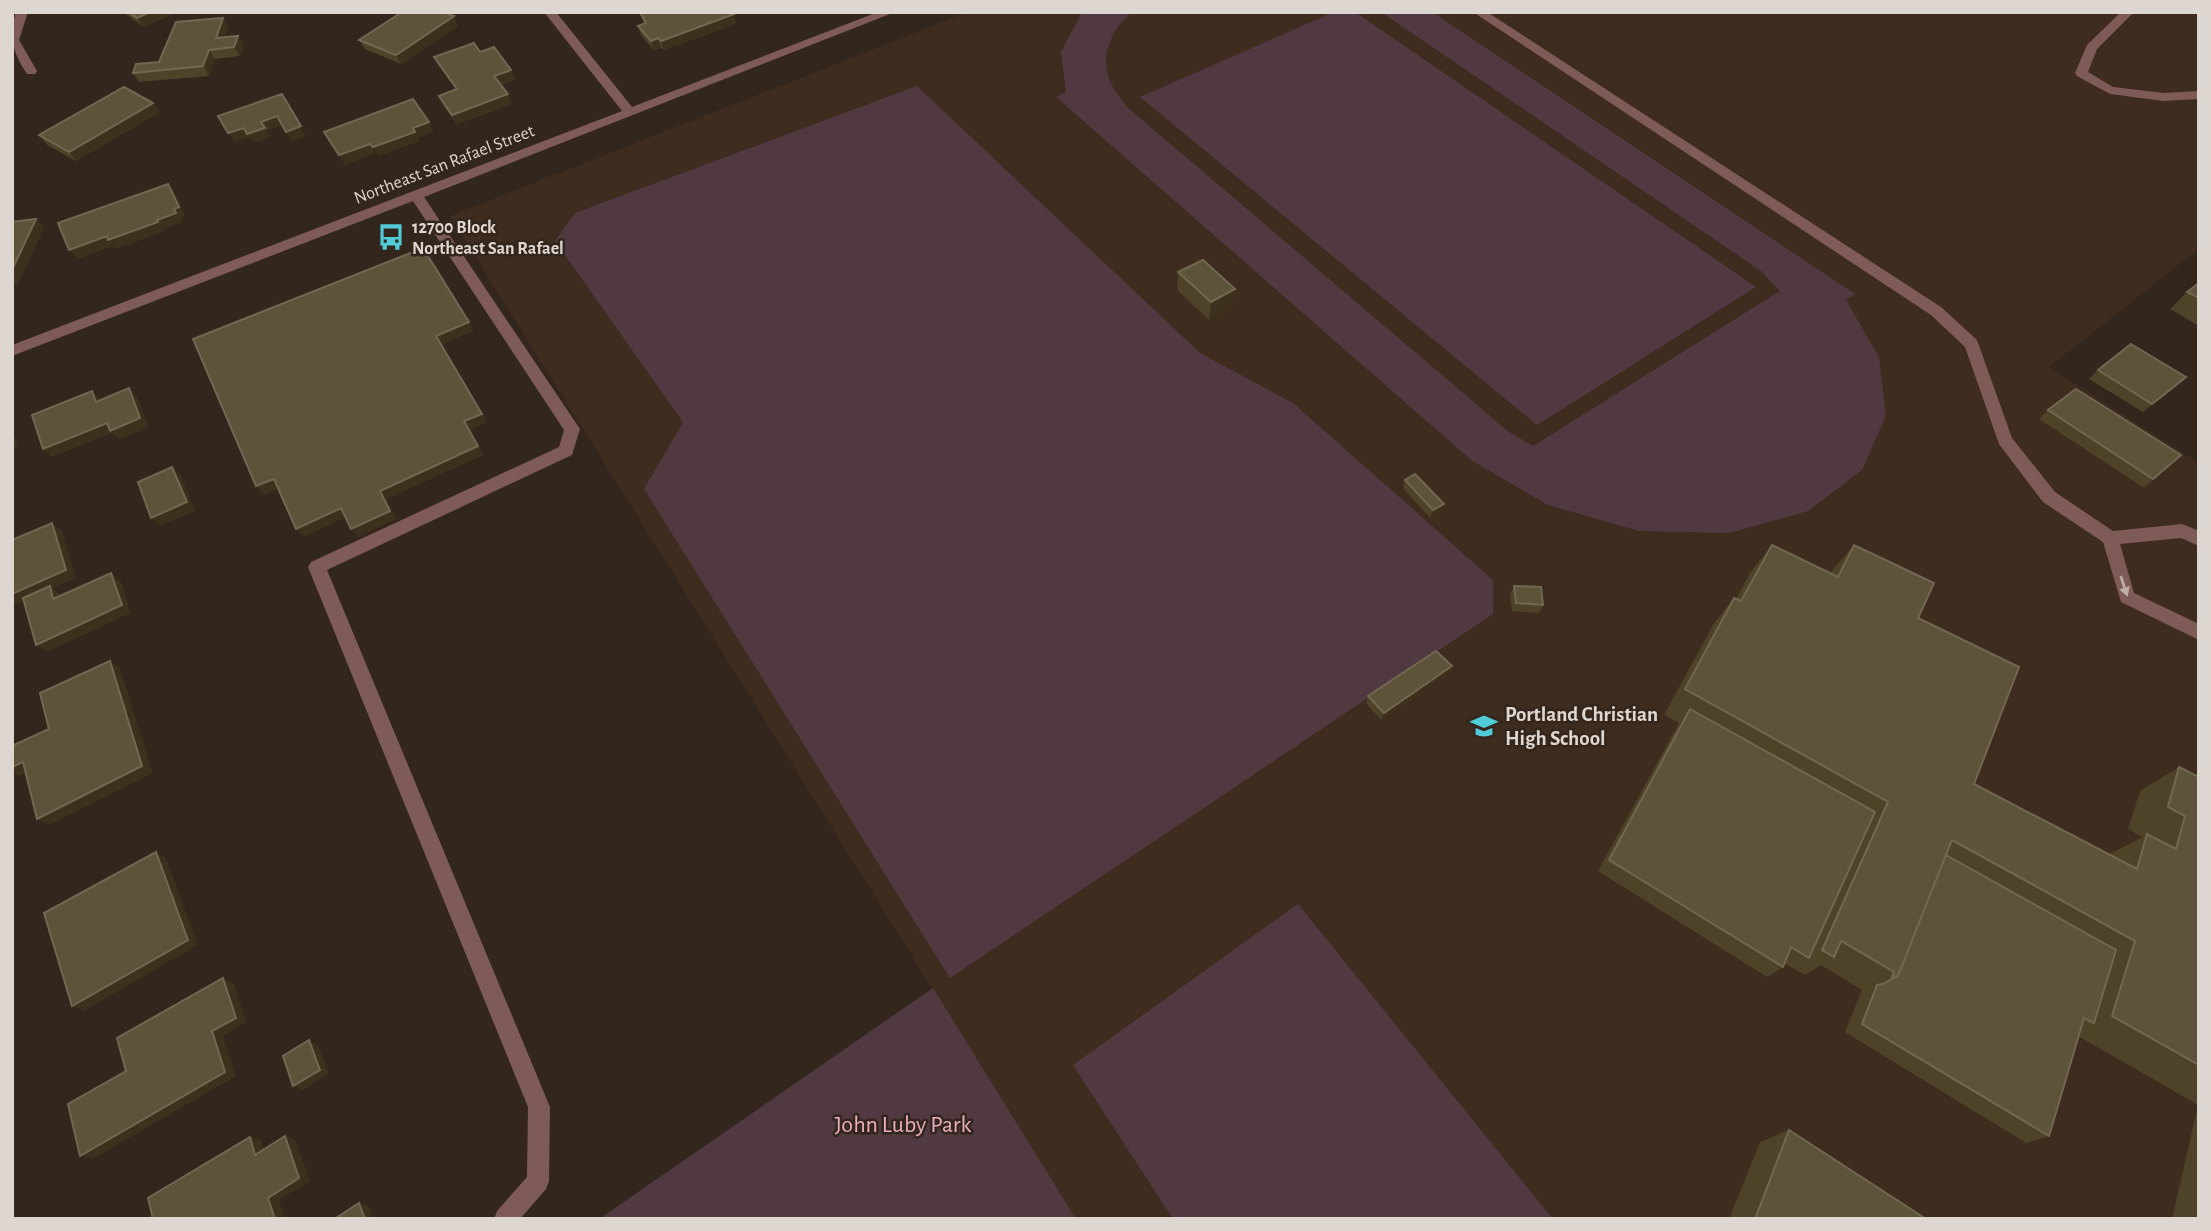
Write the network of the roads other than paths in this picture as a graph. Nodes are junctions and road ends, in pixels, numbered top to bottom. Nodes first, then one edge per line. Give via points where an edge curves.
1 (22, 12) edge
2 (551, 12) edge
3 (889, 12) edge
4 (1479, 12) edge
5 (2128, 12) edge
6 (32, 71) dead end
7 (2199, 95) edge
8 (630, 113) junction
9 (416, 196) junction
10 (12, 351) edge
11 (2110, 538) junction
12 (2199, 540) edge
13 (2199, 633) edge
14 (505, 1219) edge

1 - 6 street via 13,40
2 - 8 street
3 - 8 street, Northeast San Rafael Street
4 - 11 street via 1937,311 1972,344 2005,440 2049,497
5 - 7 street via 2091,47 2081,73 2110,90 2164,97
8 - 9 street, Northeast San Rafael Street
9 - 10 street, Northeast San Rafael Street
9 - 14 street via 572,429 566,451 317,567 539,1107 538,1181
11 - 12 street via 2182,531
11 -> 13 street via 2127,597

